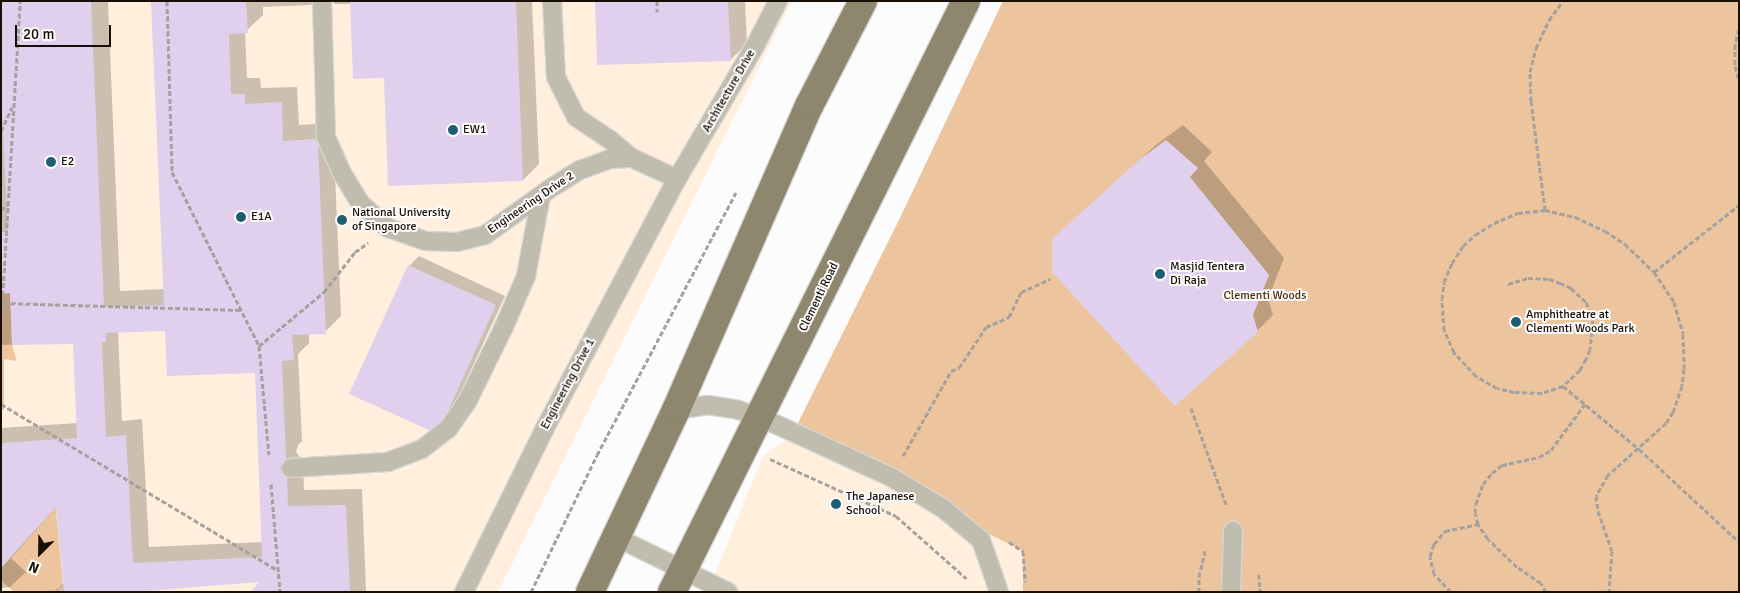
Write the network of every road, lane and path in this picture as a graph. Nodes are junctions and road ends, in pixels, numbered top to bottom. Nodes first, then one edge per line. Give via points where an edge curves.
1 (20, 1) edge
2 (167, 1) edge
3 (322, 1) edge
4 (552, 1) edge
5 (657, 1) edge
6 (778, 1) edge
7 (863, 1) edge
8 (966, 1) edge
9 (1563, 1) edge
10 (657, 12) dead end
11 (1739, 29) edge
12 (1739, 80) edge
13 (14, 104) junction
14 (1, 131) edge
15 (632, 158) junction
16 (677, 180) junction
17 (738, 187) dead end
18 (541, 195) junction
19 (8, 203) junction
20 (1739, 204) edge
21 (1, 210) edge
22 (1545, 210) junction
23 (388, 228) junction
24 (1654, 272) junction
25 (1050, 279) dead end
26 (1508, 284) dead end
27 (2, 302) edge
28 (241, 310) junction
29 (1, 325) edge
30 (1563, 386) junction
31 (1, 404) edge
32 (1585, 404) junction
33 (1191, 408) dead end
34 (676, 410) junction
35 (769, 421) junction
36 (1639, 448) junction
37 (291, 468) dead end
38 (891, 477) junction
39 (1478, 524) junction
40 (1233, 531) joint
41 (616, 537) junction
42 (1007, 541) dead end
43 (1739, 542) edge
44 (279, 571) dead end
45 (678, 581) edge
46 (972, 583) dead end
47 (1025, 584) dead end
48 (464, 592) edge
49 (530, 592) edge
50 (590, 592) edge
51 (728, 592) edge
52 (1000, 592) edge
53 (1231, 592) edge
54 (1451, 592) edge
55 (1546, 592) edge
56 (1609, 592) edge

1 - 13 path
2 - 28 path via 172,172
3 - 23 lane, Engineering Drive 2 via 326,137 360,204
4 - 15 lane via 556,77 576,117
5 - 10 path
6 - 16 lane, Architecture Drive
7 - 34 main road via 809,106
8 - 35 main road, Clementi Road
9 - 22 path via 1549,20 1536,48 1530,72
11 - 12 path via 1735,44
13 - 14 path
13 - 19 path
15 - 16 lane
15 - 18 lane, Engineering Drive 2 via 610,159 580,170
16 - 48 lane, Engineering Drive 1 via 544,430
17 - 49 path via 596,455
18 - 23 lane, Engineering Drive 2 via 485,235 457,242 425,241
18 - 37 lane via 526,276 468,400 448,429 422,449 388,462
19 - 21 path
19 - 27 path
20 - 24 path
22 - 24 path via 1575,217 1605,231 1625,244
22 - 30 path via 1518,213 1494,223 1463,246 1444,282 1444,330 1448,342 1466,366 1497,388 1531,394
23 - 28 path via 355,252 324,292 259,346
24 - 36 path via 1674,302 1683,334 1684,369 1673,412
25 - 38 path via 1021,292 1009,317 986,327 959,368 951,372
26 - 30 path via 1528,278 1549,279 1571,288 1586,302 1593,324 1590,350 1580,370
27 - 28 path
27 - 29 path
30 - 32 path
31 - 44 path
32 - 36 path
32 - 39 path via 1551,450 1539,457 1502,465 1492,473 1483,484 1476,504
33 - 40 path
34 - 35 lane via 708,405 738,410
34 - 41 main road
35 - 38 lane
35 - 45 main road, Clementi Road
35 - 46 path via 763,456 896,516
36 - 43 path
36 - 56 path via 1608,475 1596,496 1612,551
38 - 52 lane via 944,509 981,540
39 - 54 path via 1445,531 1434,544 1430,556 1434,574
39 - 55 path via 1502,554 1541,583
40 - 53 lane
41 - 45 lane
41 - 50 main road
42 - 47 path via 1023,551
45 - 51 lane

